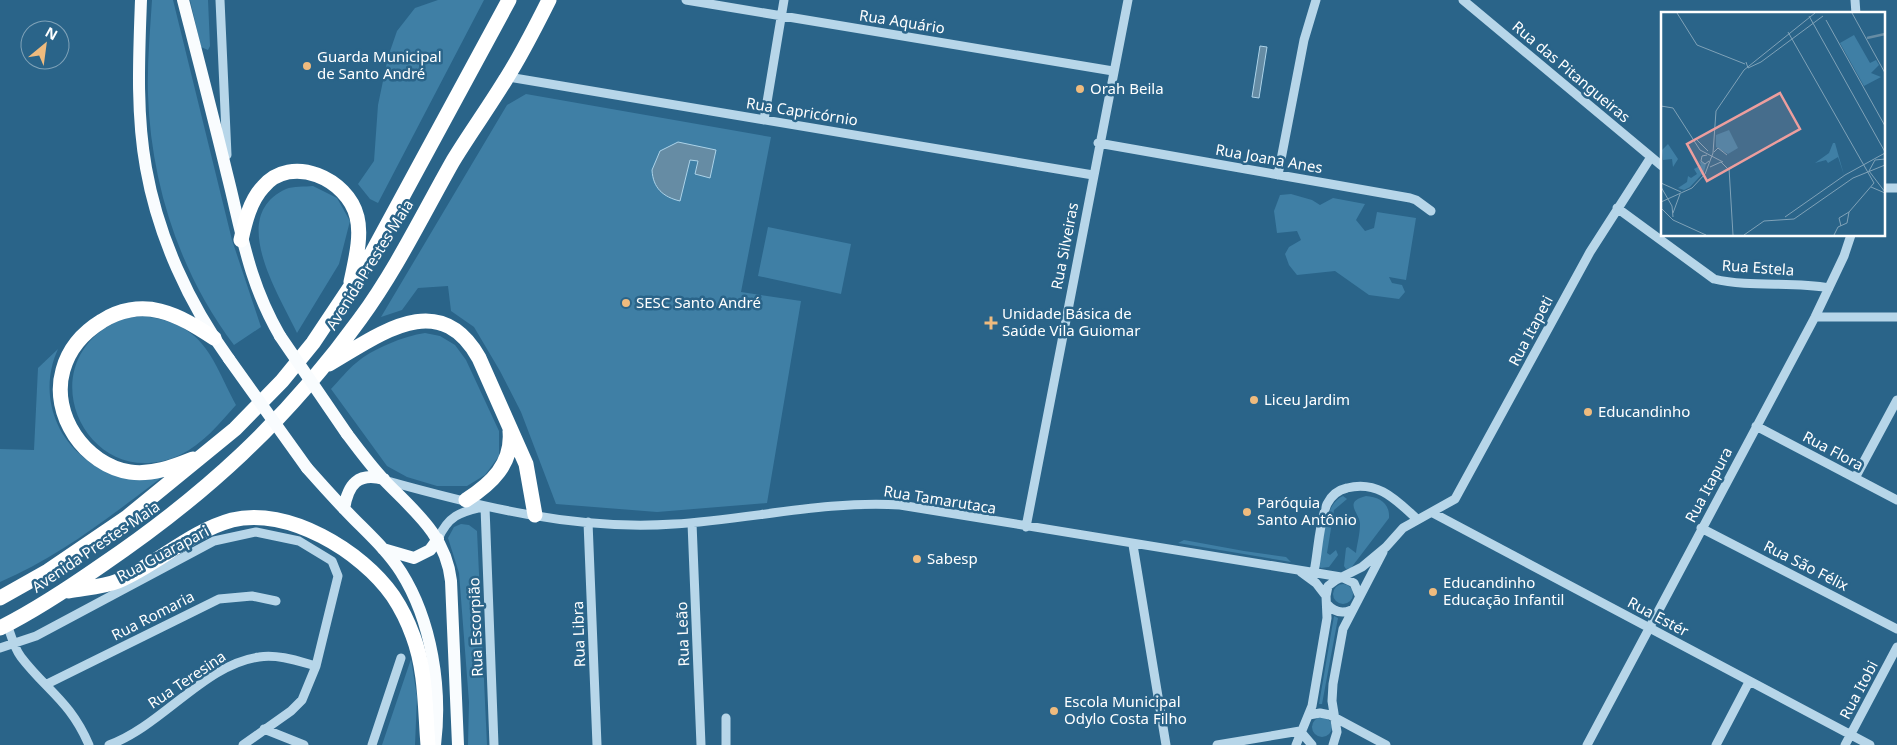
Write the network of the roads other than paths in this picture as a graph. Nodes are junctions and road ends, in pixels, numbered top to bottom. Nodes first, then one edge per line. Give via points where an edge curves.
1 (141, 0) edge
2 (183, 0) edge
3 (220, 0) edge
4 (510, 0) edge
5 (549, 0) edge
6 (686, 0) edge
7 (784, 0) edge
8 (1128, 0) edge
9 (1316, 0) edge
10 (1463, 0) edge
11 (781, 16) junction
12 (1113, 71) junction
13 (508, 77) junction
14 (764, 120) junction
15 (1098, 143) junction
16 (1651, 157) junction
17 (1661, 165) edge
18 (228, 175) junction
19 (1093, 175) junction
20 (1278, 175) junction
21 (1884, 188) edge
22 (1897, 188) edge
23 (1617, 208) junction
24 (1431, 211) dead end
25 (1851, 236) edge
26 (241, 240) junction
27 (1829, 288) junction
28 (350, 290) junction
29 (1815, 317) junction
30 (1897, 317) edge
31 (214, 338) junction
32 (323, 367) junction
33 (1897, 400) edge
34 (1756, 426) junction
35 (510, 427) junction
36 (199, 457) junction
37 (1855, 478) junction
38 (384, 480) junction
39 (466, 500) junction
40 (1897, 500) edge
41 (484, 507) junction
42 (344, 509) junction
43 (1432, 512) junction
44 (534, 515) junction
45 (1417, 519) junction
46 (588, 522) junction
47 (692, 522) junction
48 (1026, 527) junction
49 (1701, 528) junction
50 (438, 538) junction
51 (1133, 545) junction
52 (1386, 547) junction
53 (383, 549) junction
54 (1301, 572) junction
55 (1314, 572) junction
56 (1341, 577) junction
57 (63, 592) junction
58 (1359, 595) junction
59 (0, 598) edge
60 (1326, 600) junction
61 (276, 601) dead end
62 (1351, 610) junction
63 (3, 626) edge
64 (1648, 627) junction
65 (1897, 629) edge
66 (14, 643) junction
67 (1897, 647) edge
68 (0, 648) edge
69 (401, 658) dead end
70 (316, 666) junction
71 (1749, 682) junction
72 (47, 684) junction
73 (1309, 716) junction
74 (726, 718) dead end
75 (1334, 718) junction
76 (264, 729) junction
77 (1300, 731) junction
78 (1850, 735) junction
79 (89, 745) edge
80 (109, 745) edge
81 (243, 745) edge
82 (304, 745) edge
83 (372, 745) edge
84 (428, 745) edge
85 (435, 745) edge
86 (458, 745) edge
87 (494, 745) edge
88 (597, 745) edge
89 (702, 745) edge
90 (726, 745) edge
91 (1166, 745) edge
92 (1216, 745) edge
93 (1296, 745) edge
94 (1312, 745) edge
95 (1333, 745) edge
96 (1386, 745) edge
97 (1586, 745) edge
98 (1716, 745) edge
99 (1845, 745) edge
100 (1870, 745) edge

1 - 31 main road via 139,81 146,168 154,204 178,267
2 - 18 main road
3 - 18 street
4 - 28 highway, Avenida Prestes Maia
5 - 13 highway, Avenida Prestes Maia
6 - 11 street, Rua Aquário
7 - 11 street
8 - 12 street, Rua Silveiras
9 - 20 street via 1304,40
10 - 16 street, Rua das Pitangueiras
11 - 12 street, Rua Aquário
11 - 14 street
12 - 15 street, Rua Silveiras
13 - 14 street, Rua Capricórnio
13 - 32 highway, Avenida Prestes Maia via 454,159 378,291
14 - 19 street, Rua Capricórnio
15 - 19 street, Rua Silveiras
15 - 20 street, Rua Joana Anes
16 - 17 street, Rua das Pitangueiras
16 - 23 street, Rua Itapeti
18 - 26 main road
19 - 48 street, Rua Silveiras
20 - 24 street, Rua Joana Anes via 1410,198
21 - 22 street
23 - 27 street, Rua Estela via 1714,279
23 - 43 street, Rua Itapeti via 1460,492 1450,504
25 - 27 street, Rua Itapura
26 - 28 highway via 256,198 268,181 294,171 324,178 343,191 358,218
26 - 38 main road, bridge via 267,314 280,336 347,434
27 - 29 street, Rua Itapura
28 - 36 highway, Avenida Prestes Maia via 282,381 235,429
29 - 30 street
29 - 34 street, Rua Itapura
31 - 36 highway via 171,314 132,309 111,315 91,328 76,342 63,370 63,402 68,425 81,444 102,461 122,470 149,472
31 - 42 main road, bridge via 307,468
32 - 35 highway via 401,325 424,320 442,323 455,329 472,345
32 - 57 highway, Avenida Prestes Maia via 263,436 183,508
33 - 37 street
34 - 37 street, Rua Flora
34 - 49 street, Rua Itapura
35 - 39 highway via 510,447 503,467 487,486
35 - 44 highway via 529,473
36 - 59 highway, Avenida Prestes Maia via 126,518 48,571
37 - 40 street, Rua Flora
38 - 39 street, Rua Tamarutaca
38 - 42 main road via 373,476 357,481 349,490
38 - 50 main road via 423,518
39 - 41 street, Rua Tamarutaca
41 - 44 street, Rua Tamarutaca
41 - 50 street, Rua Tamarutaca via 454,516 445,524
41 - 87 street, Rua Escorpião
42 - 53 main road
43 - 45 street, Rua Itapeti
43 - 64 street, Rua Estér
44 - 46 street, Rua Tamarutaca
45 - 52 street, Rua Itapeti via 1403,528
45 - 55 street via 1392,496 1374,487 1353,486 1339,491 1331,497 1325,510
46 - 47 street, Rua Tamarutaca via 661,525
46 - 88 street, Rua Libra
47 - 48 street, Rua Tamarutaca via 874,504
47 - 89 street, Rua Leão
48 - 51 street, Rua Tamarutaca
49 - 64 street, Rua Itapura
49 - 65 street, Rua São Félix
50 - 53 main road via 430,550 414,558
50 - 86 main road via 451,581
51 - 54 street, Rua Tamarutaca
51 - 91 street
52 - 56 street via 1362,567
52 - 58 street
53 - 85 main road via 406,581 428,639 436,701
54 - 55 street, Rua Tamarutaca
54 - 60 street via 1316,583
55 - 56 street, Rua Tamarutaca
56 - 58 street via 1354,583
56 - 60 street via 1331,582
57 - 63 highway, Avenida Prestes Maia
57 - 84 highway via 116,581 196,534 233,520 272,518 302,527 366,567 392,595 406,618 423,674
58 - 62 street
60 - 62 street via 1335,611
60 - 73 street via 1328,618
61 - 72 street, Rua Romaria via 252,596 219,598
62 - 75 street via 1343,629 1334,676
63 - 66 street
64 - 71 street, Rua Estér
64 - 97 street, Rua Itapura
66 - 68 street, Rua Guarapari
66 - 70 street, Rua Guarapari via 60,624 214,541 265,532 309,546 328,557 335,566 338,584
66 - 72 street via 19,655
67 - 78 street, Rua Itobi
69 - 83 street
70 - 76 street, Rua Guarapari via 302,700 286,716
70 - 80 street, Rua Teresina via 268,656 235,663 132,735
71 - 78 street, Rua Estér
71 - 98 street
72 - 79 street via 72,711
73 - 75 street via 1320,713
73 - 77 street
74 - 90 street
75 - 95 street via 1336,732
75 - 96 street
76 - 81 street, Rua Guarapari
76 - 82 street
77 - 92 street
77 - 93 street
77 - 94 street
78 - 99 street, Rua Itobi
78 - 100 street, Rua Estér

